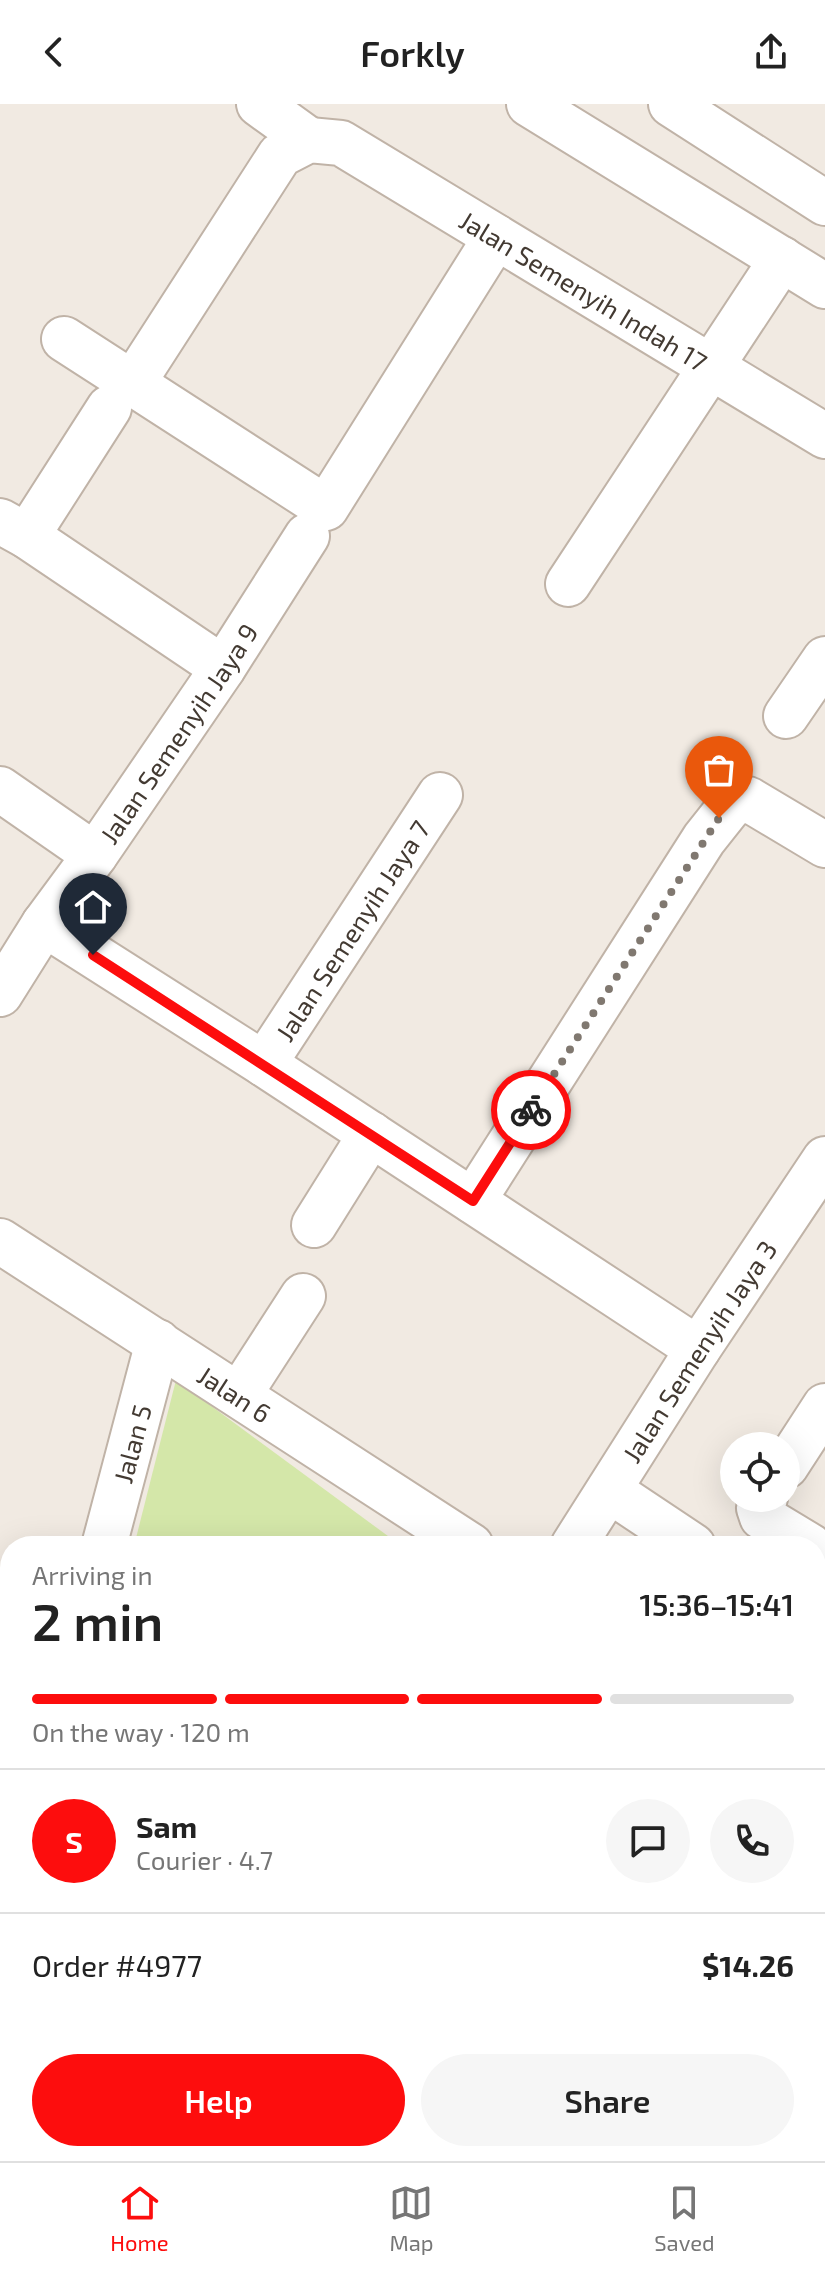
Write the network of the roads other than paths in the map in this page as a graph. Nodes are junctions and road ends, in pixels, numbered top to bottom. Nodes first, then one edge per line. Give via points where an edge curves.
1 (259, 104) edge
2 (529, 104) edge
3 (688, 109) edge
4 (325, 141) junction
5 (825, 203) edge
6 (496, 237) junction
7 (782, 259) junction
8 (825, 286) edge
9 (64, 339) dead end
10 (711, 365) junction
11 (121, 396) junction
12 (825, 436) edge
13 (316, 522) junction
14 (14, 528) edge
15 (568, 584) dead end
16 (825, 659) edge
17 (223, 668) junction
18 (786, 716) dead end
19 (0, 789) edge
20 (440, 795) dead end
21 (825, 845) edge
22 (95, 855) junction
23 (44, 924) junction
24 (0, 994) edge
25 (264, 1064) junction
26 (371, 1134) junction
27 (825, 1159) edge
28 (473, 1201) junction
29 (805, 1214) edge
30 (314, 1225) dead end
31 (0, 1241) edge
32 (303, 1296) dead end
33 (158, 1342) junction
34 (698, 1349) junction
35 (239, 1395) junction
36 (825, 1406) edge
37 (800, 1444) edge
38 (609, 1490) junction
39 (760, 1512) edge
40 (107, 1536) edge
41 (456, 1536) edge
42 (579, 1536) edge
43 (678, 1536) edge
44 (793, 1536) edge

1 - 4 street, Jalan Semenyih Indah 17
2 - 7 street
3 - 5 street
4 - 6 street, Jalan Semenyih Indah 17
4 - 11 street via 280,155
6 - 10 street, Jalan Semenyih Indah 17
6 - 13 street, Jalan Semenyih Jaya 9
7 - 8 street
7 - 10 street
9 - 11 street
10 - 12 street, Jalan Semenyih Indah 17
10 - 15 street
11 - 13 street
11 - 14 street
13 - 17 street, Jalan Semenyih Jaya 9
14 - 17 street
16 - 18 street
17 - 22 street, Jalan Semenyih Jaya 9
19 - 22 street
20 - 25 street, Jalan Semenyih Jaya 7
21 - 28 street via 748,799 731,805
22 - 23 street, Jalan Semenyih Jaya 9
23 - 24 street
23 - 25 street
25 - 26 street
26 - 28 street
26 - 30 street
27 - 29 street, Jalan Semenyih Jaya 3
28 - 34 street
29 - 34 street, Jalan Semenyih Jaya 3
31 - 33 street, Jalan 6
32 - 35 street
33 - 35 street, Jalan 6
33 - 40 street, Jalan 5
34 - 38 street, Jalan Semenyih Jaya 3
35 - 41 street, Jalan 6
36 - 37 street
38 - 42 street, Jalan Semenyih Jaya 3
38 - 43 street
39 - 44 street

